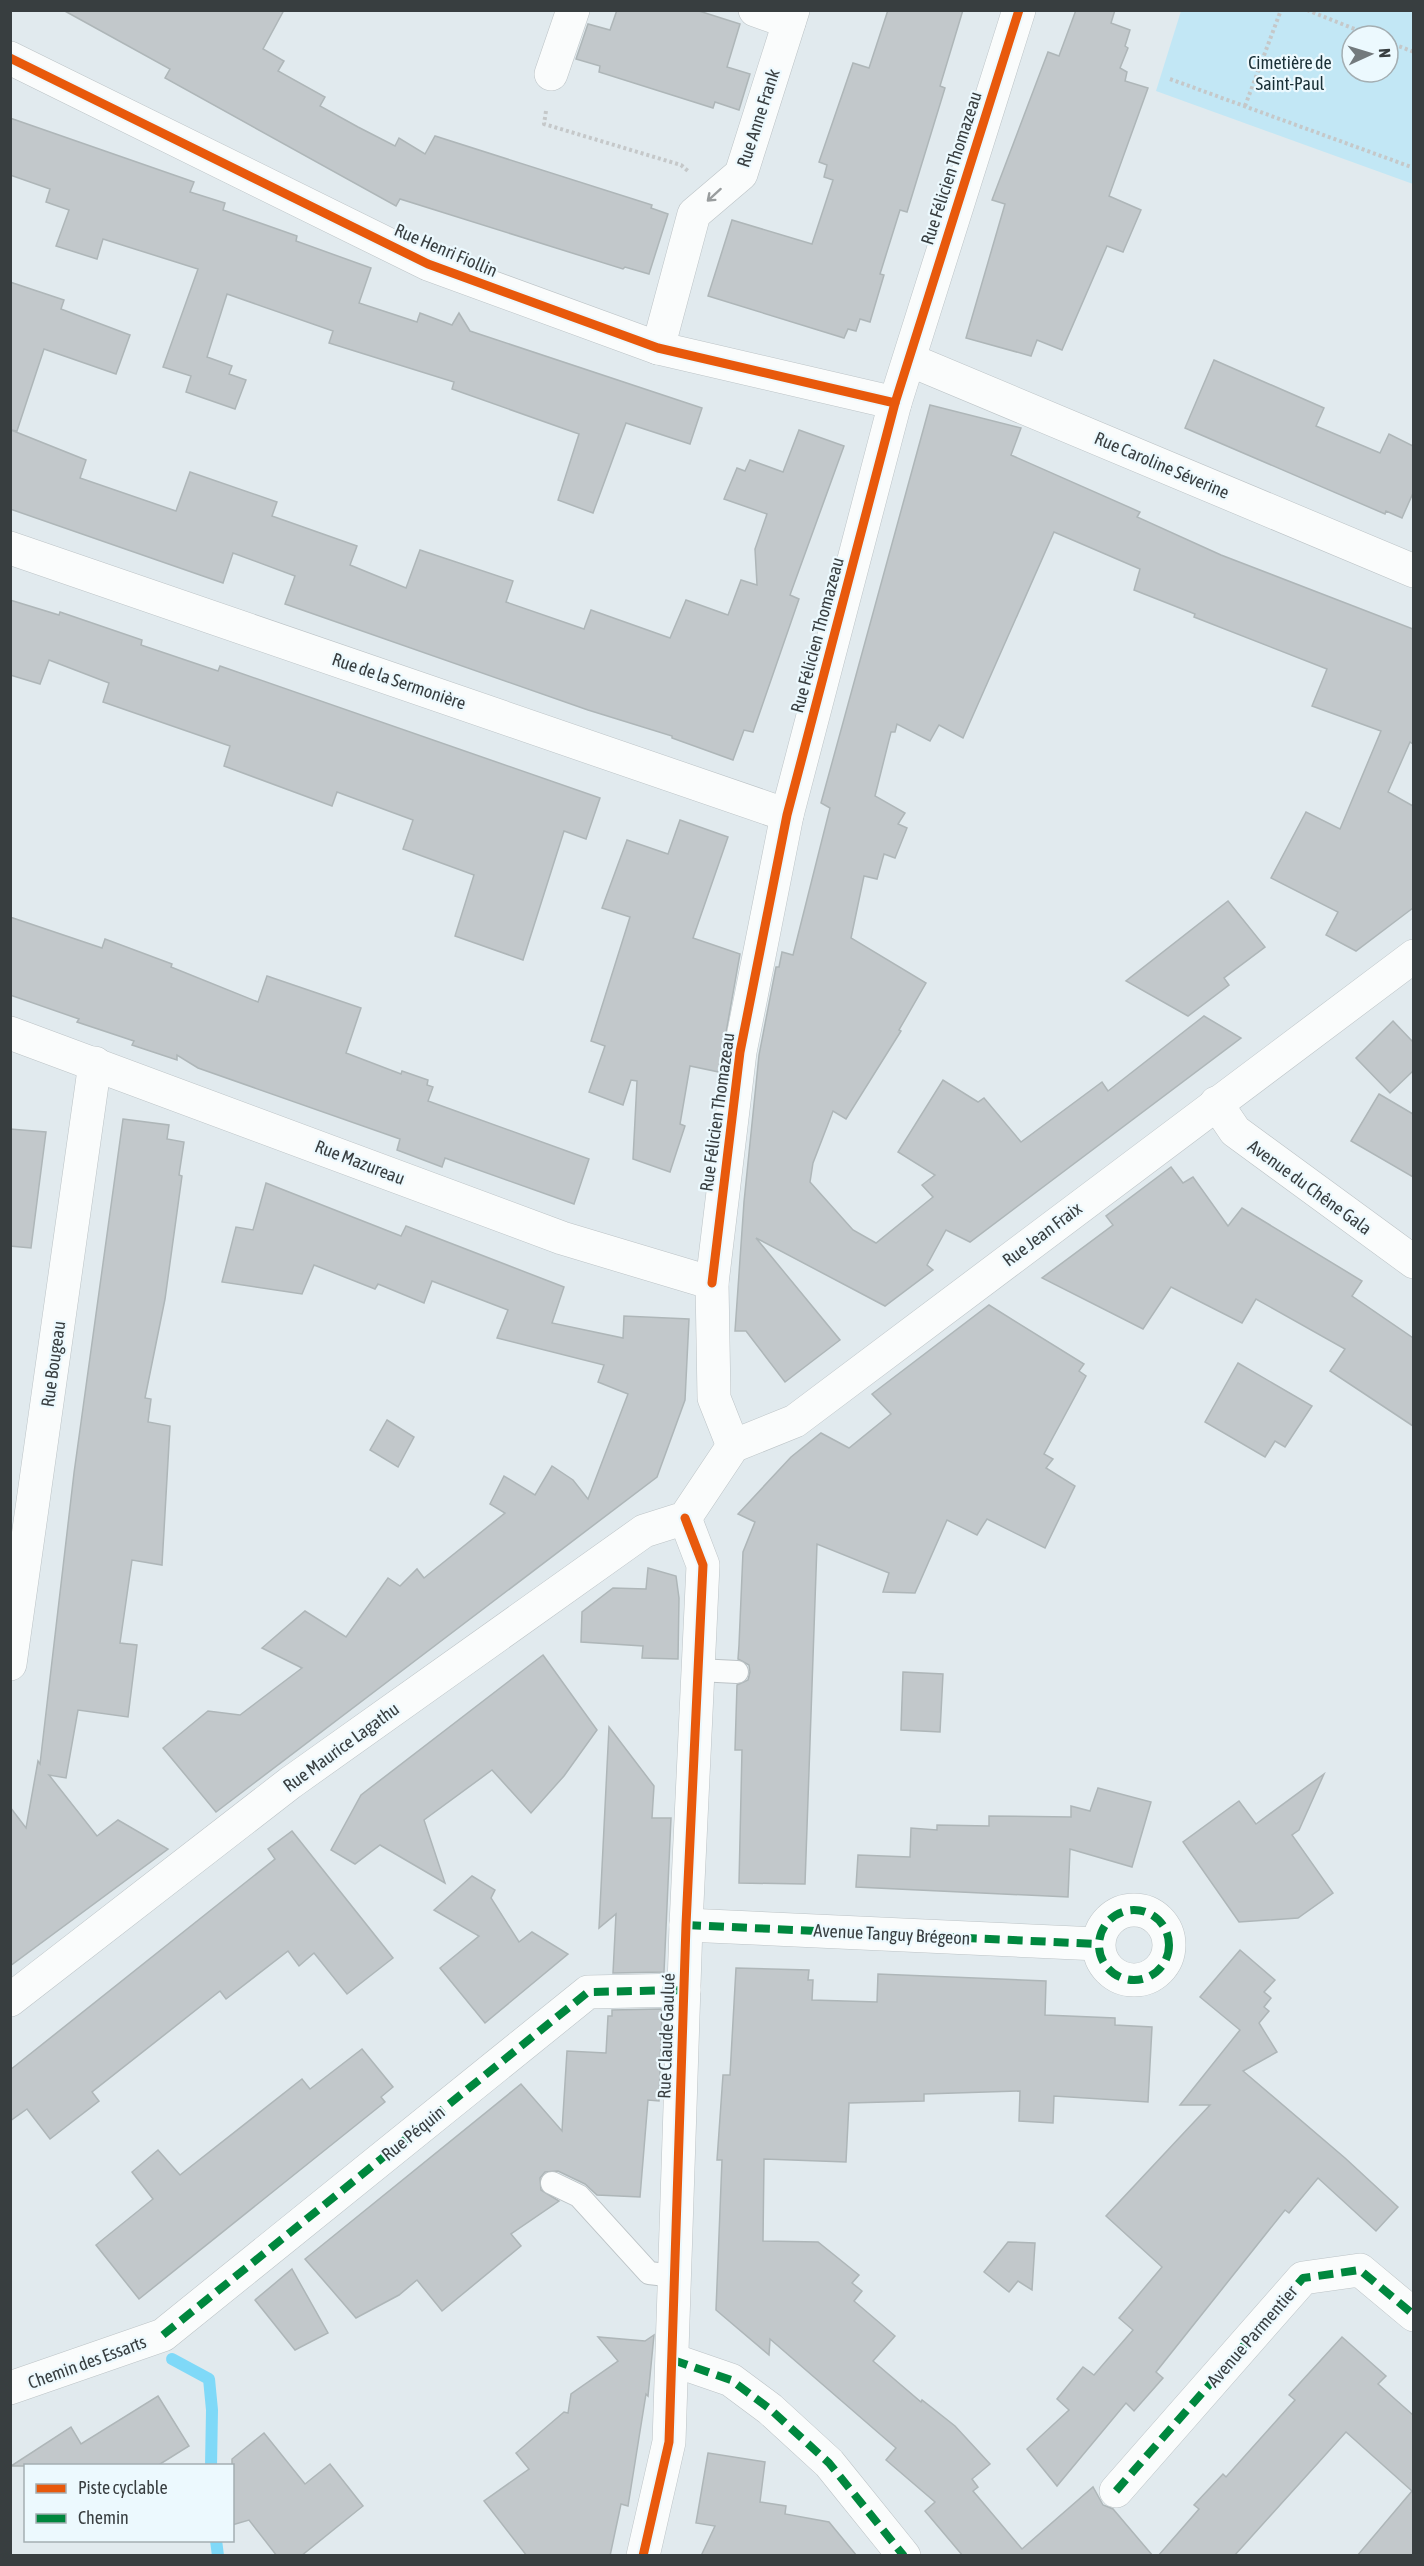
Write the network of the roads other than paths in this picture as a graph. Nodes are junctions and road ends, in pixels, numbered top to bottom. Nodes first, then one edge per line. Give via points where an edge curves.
1 (573, 10) edge
2 (755, 10) edge
3 (1019, 10) edge
4 (791, 16) edge
5 (10, 58) edge
6 (551, 74) road end
7 (658, 348) junction
8 (910, 360) junction
9 (895, 403) junction
10 (10, 548) edge
11 (1413, 571) edge
12 (787, 815) junction
13 (1413, 956) edge
14 (10, 1033) edge
15 (95, 1063) junction
16 (1216, 1103) junction
17 (1413, 1262) edge
18 (712, 1283) junction
19 (733, 1446) junction
20 (685, 1518) junction
21 (10, 1664) edge
22 (698, 1670) junction
23 (737, 1672) dead end
24 (686, 1925) junction
25 (1098, 1944) dead end
26 (684, 1990) junction
27 (10, 2000) edge
28 (552, 2183) dead end
29 (675, 2276) junction
30 (1413, 2315) edge
31 (163, 2335) joint
32 (673, 2360) junction
33 (10, 2388) edge
34 (1116, 2491) dead end
35 (643, 2556) edge
36 (904, 2556) edge

1 - 6 street
2 - 4 street
3 - 8 street, Rue Félicien Thomazeau
4 -> 7 street, Rue Anne Frank via 741,174 694,214
5 - 7 street, Rue Henri Fiollin via 428,264
7 - 9 street, Rue Henri Fiollin
8 - 9 street, Rue Félicien Thomazeau
8 - 11 street, Rue Caroline Séverine
9 - 12 street, Rue Félicien Thomazeau
10 - 12 street, Rue de la Sermonière
12 - 18 street, Rue Félicien Thomazeau via 740,1052
13 - 16 street, Rue Jean Fraix
14 - 15 street, Rue Mazureau
15 - 18 street, Rue Mazureau via 562,1238
15 - 21 street, Rue Bougeau
16 - 17 street, Avenue du Chêne Gala via 1235,1131
16 - 19 street, Rue Jean Fraix via 795,1421
18 - 19 street, Rue Félicien Thomazeau via 714,1398
19 - 20 street
20 - 22 street, Rue Claude Gaulué via 703,1565
20 - 27 street, Rue Maurice Lagathu via 644,1531 290,1783
22 - 23 lane
22 - 24 street, Rue Claude Gaulué
24 - 25 street, Avenue Tanguy Brégeon
24 - 26 street, Rue Claude Gaulué
26 - 29 street, Rue Claude Gaulué
26 - 31 street, Rue Péquin via 588,1992
28 - 29 lane via 579,2196 649,2272
29 - 32 street, Rue Claude Gaulué
30 - 34 street, Avenue Parmentier via 1360,2270 1303,2278
31 - 33 street, Chemin des Essarts
32 - 35 street, Rue Claude Gaulué via 669,2442
32 - 36 street via 731,2380 770,2409 829,2463

